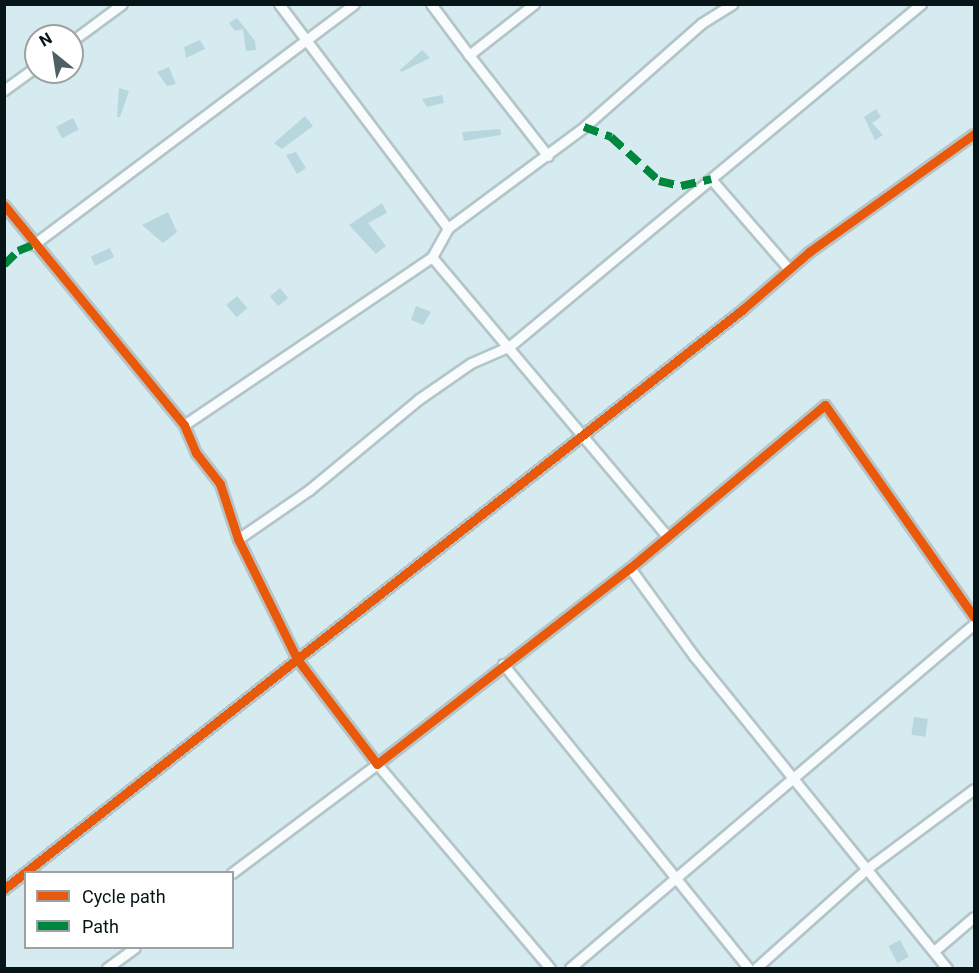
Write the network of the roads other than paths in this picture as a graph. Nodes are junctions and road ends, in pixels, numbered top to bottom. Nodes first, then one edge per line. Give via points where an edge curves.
1 (122, 4) edge
2 (279, 4) edge
3 (354, 4) edge
4 (431, 4) edge
5 (534, 4) edge
6 (732, 4) edge
7 (921, 4) edge
8 (84, 32) edge
9 (307, 41) junction
10 (469, 55) junction
11 (24, 76) edge
12 (4, 90) edge
13 (975, 134) edge
14 (548, 156) junction
15 (711, 179) junction
16 (4, 205) edge
17 (448, 228) junction
18 (33, 245) junction
19 (432, 257) junction
20 (789, 270) junction
21 (510, 346) junction
22 (184, 425) junction
23 (581, 437) junction
24 (667, 536) junction
25 (238, 539) junction
26 (630, 568) junction
27 (975, 617) edge
28 (975, 624) edge
29 (297, 659) junction
30 (503, 664) junction
31 (376, 764) junction
32 (794, 777) junction
33 (975, 789) edge
34 (869, 867) junction
35 (27, 871) edge
36 (234, 871) edge
37 (24, 873) edge
38 (676, 879) junction
39 (4, 889) edge
40 (975, 917) edge
41 (134, 949) edge
42 (934, 951) junction
43 (107, 969) edge
44 (550, 969) edge
45 (570, 969) edge
46 (748, 969) edge
47 (756, 969) edge
48 (947, 969) edge

1 - 8 street
2 - 9 street
3 - 9 street
4 - 10 street
5 - 10 street
6 - 14 street via 702,23
7 - 15 street
9 - 17 street
9 - 18 street
10 - 14 street
11 - 12 street
13 - 20 street
14 - 17 street
15 - 20 street
15 - 21 street
16 - 18 street
17 - 19 street
18 - 22 street
19 - 21 street
19 - 22 street
20 - 23 street
21 - 23 street
21 - 25 street via 471,363 419,399 309,490
22 - 25 street via 196,453 220,484
23 - 24 street
23 - 29 street
24 - 26 street
24 - 27 street via 825,405
25 - 29 street
26 - 30 street
26 - 32 street via 694,656
28 - 32 street
29 - 31 street
29 - 35 street
30 - 31 street
30 - 38 street
31 - 36 street
31 - 44 street
32 - 34 street
32 - 38 street
33 - 34 street
34 - 42 street
34 - 47 street
37 - 39 street
38 - 45 street
38 - 46 street
40 - 42 street
41 - 43 street
42 - 48 street

